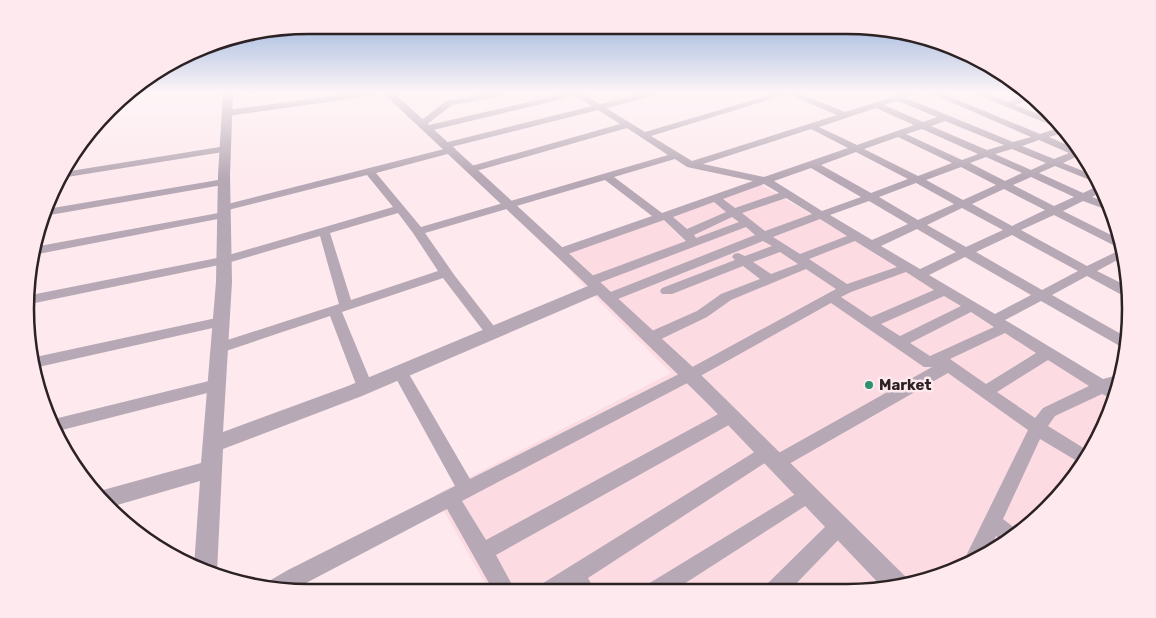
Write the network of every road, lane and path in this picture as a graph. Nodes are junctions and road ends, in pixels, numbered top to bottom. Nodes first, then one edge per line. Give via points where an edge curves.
1 (227, 122) edge
2 (421, 122) edge
3 (430, 122) edge
4 (445, 122) edge
5 (543, 122) edge
6 (623, 122) edge
7 (685, 122) edge
8 (825, 122) edge
9 (915, 122) edge
10 (932, 122) edge
11 (959, 122) edge
12 (1005, 122) edge
13 (628, 125) junction
14 (922, 125) junction
15 (426, 126) junction
16 (811, 126) junction
17 (1056, 131) edge
18 (643, 134) junction
19 (898, 134) junction
20 (1040, 136) junction
21 (1014, 145) junction
22 (449, 147) junction
23 (858, 148) junction
24 (226, 149) junction
25 (1071, 149) edge
26 (986, 154) junction
27 (1075, 154) edge
28 (676, 156) junction
29 (812, 164) junction
30 (963, 164) junction
31 (1057, 164) junction
32 (691, 165) junction
33 (472, 169) junction
34 (369, 171) junction
35 (69, 174) edge
36 (1031, 174) junction
37 (606, 176) junction
38 (1088, 177) edge
39 (918, 180) junction
40 (766, 181) junction
41 (224, 182) junction
42 (1004, 186) junction
43 (1095, 190) edge
44 (788, 194) junction
45 (1081, 196) junction
46 (872, 197) junction
47 (716, 198) junction
48 (964, 204) junction
49 (510, 205) junction
50 (1101, 205) edge
51 (400, 209) junction
52 (1052, 210) junction
53 (52, 212) edge
54 (224, 212) junction
55 (734, 212) junction
56 (823, 215) junction
57 (663, 216) junction
58 (748, 223) junction
59 (920, 224) junction
60 (1010, 230) junction
61 (324, 231) junction
62 (418, 231) junction
63 (712, 236) junction
64 (764, 236) junction
65 (857, 236) junction
66 (691, 238) junction
67 (1114, 241) edge
68 (872, 245) junction
69 (780, 247) junction
70 (40, 250) edge
71 (729, 250) junction
72 (562, 252) junction
73 (964, 252) junction
74 (1117, 255) edge
75 (711, 257) junction
76 (224, 260) junction
77 (744, 261) junction
78 (804, 262) junction
79 (914, 270) junction
80 (1088, 270) junction
81 (446, 273) junction
82 (769, 279) junction
83 (599, 289) junction
84 (846, 289) junction
85 (1122, 289) edge
86 (946, 290) junction
87 (667, 292) dead end
88 (1042, 295) junction
89 (831, 297) junction
90 (34, 299) edge
91 (972, 306) junction
92 (340, 308) junction
93 (222, 322) junction
94 (870, 323) junction
95 (1001, 323) junction
96 (493, 334) junction
97 (650, 338) junction
98 (1120, 341) edge
99 (899, 343) junction
100 (220, 348) junction
101 (1048, 353) junction
102 (39, 362) edge
103 (944, 362) junction
104 (401, 373) junction
105 (690, 375) junction
106 (218, 385) junction
107 (1110, 386) edge
108 (365, 387) junction
109 (986, 390) junction
110 (730, 416) junction
111 (59, 424) edge
112 (1036, 428) junction
113 (214, 444) junction
114 (1080, 455) edge
115 (771, 458) junction
116 (210, 469) junction
117 (458, 493) junction
118 (808, 495) junction
119 (109, 498) edge
120 (993, 522) junction
121 (838, 526) junction
122 (1007, 533) edge
123 (979, 551) edge
124 (483, 552) junction
125 (206, 564) edge
126 (574, 574) junction
127 (892, 580) edge
128 (284, 583) edge
129 (501, 584) edge
130 (559, 584) edge
131 (580, 584) edge
132 (666, 584) edge
133 (781, 584) edge

1 - 24 street
2 - 15 street
3 - 15 street
4 - 15 street
5 - 22 street
6 - 13 street
7 - 18 street
8 - 16 street
9 - 14 street
10 - 14 street
11 - 21 street
12 - 20 street
13 - 18 street
13 - 33 street
14 - 19 street
14 - 26 street
15 - 22 street
16 - 23 street
16 - 32 street
17 - 20 street
18 - 28 street
19 - 23 street
19 - 30 street
20 - 21 street
20 - 25 street
21 - 26 street
21 - 31 street
22 - 33 street
22 - 34 street
23 - 29 street
23 - 39 street
24 - 35 street
24 - 41 street
26 - 30 street
26 - 36 street
27 - 31 street
28 - 32 street
28 - 37 street
29 - 40 street
29 - 46 street
30 - 39 street
30 - 42 street
31 - 36 street
31 - 38 street
32 - 40 street
33 - 49 street
34 - 51 street
34 - 54 street
36 - 42 street
36 - 45 street
37 - 49 street
37 - 57 street
39 - 46 street
39 - 48 street
40 - 44 street
40 - 47 street
41 - 53 street
41 - 54 street
42 - 48 street
42 - 52 street
43 - 45 street
44 - 55 street
44 - 56 street
45 - 50 street
45 - 52 street
46 - 56 street
46 - 59 street
47 - 55 street
47 - 57 street
48 - 59 street
48 - 60 street
49 - 62 street
49 - 72 street
51 - 61 street
51 - 62 street
52 - 60 street
52 - 67 street
54 - 70 street
54 - 76 street
55 - 58 street
55 - 66 street
56 - 64 street
56 - 65 street
57 - 66 street
57 - 72 street
58 - 63 street
58 - 64 street
59 - 68 street
59 - 73 street
60 - 73 street
60 - 80 street
61 - 76 street
61 - 92 street
62 - 81 street
63 - 66 street
63 - 71 street
64 - 69 street
64 - 71 street
65 - 68 street
65 - 78 street
66 - 75 street
66 - 83 street
68 - 79 street
69 - 77 street
69 - 78 street
71 - 75 street
71 - 77 street
72 - 83 street
73 - 79 street
73 - 88 street
74 - 80 street
75 - 83 street
76 - 90 street
76 - 93 street
77 - 82 street
77 - 87 street
78 - 82 street
78 - 84 street
79 - 84 street
79 - 86 street
80 - 85 street
80 - 88 street
81 - 92 street
81 - 96 street
82 - 97 street via 726,297 702,314
83 - 96 street
83 - 97 street
84 - 89 street
86 - 91 street
86 - 94 street
88 - 95 street
88 - 98 street
89 - 94 street
89 - 105 street
91 - 95 street
91 - 99 street
92 - 100 street
92 - 108 street
93 - 100 street
93 - 102 street
94 - 99 street
95 - 101 street
95 - 103 street
96 - 104 street
97 - 105 street
99 - 103 street via 929,363
100 - 106 street
101 - 107 street
101 - 109 street
103 - 109 street
103 - 115 street
104 - 108 street
104 - 117 street
105 - 110 street
105 - 117 street
106 - 111 street
106 - 113 street
107 - 112 street via 1049,412
108 - 113 street
109 - 112 street
110 - 115 street
110 - 124 street
112 - 114 street
112 - 120 street
113 - 116 street
115 - 118 street
115 - 126 street
116 - 119 street
116 - 125 street
117 - 124 street
117 - 128 street
118 - 121 street
118 - 132 street
120 - 122 street
120 - 123 street
121 - 127 street
121 - 133 street
124 - 129 street
126 - 130 street
126 - 131 street

